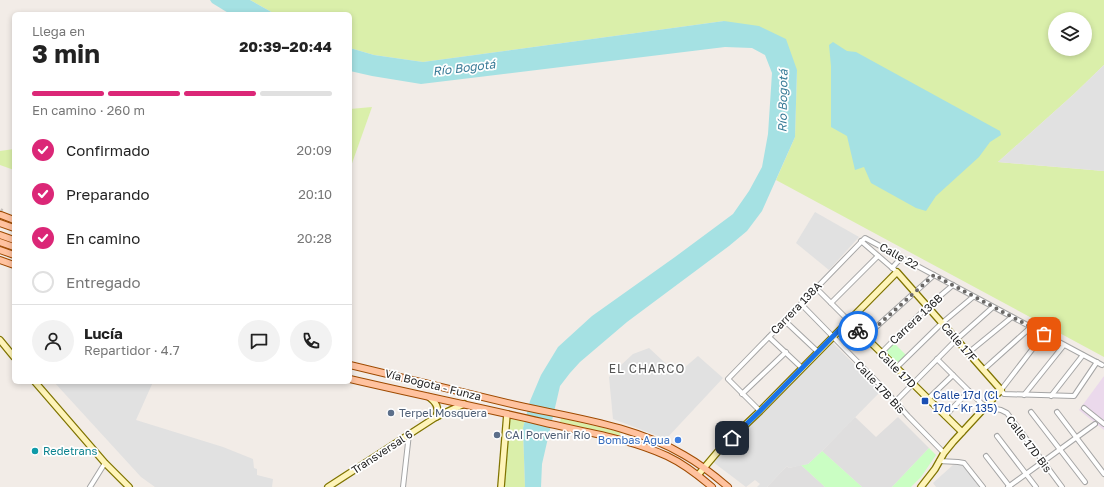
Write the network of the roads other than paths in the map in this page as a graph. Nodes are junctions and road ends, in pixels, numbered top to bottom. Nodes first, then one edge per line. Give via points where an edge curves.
1 (1, 215) edge
2 (12, 216) edge
3 (12, 219) edge
4 (0, 223) edge
5 (12, 223) edge
6 (0, 227) edge
7 (12, 227) edge
8 (0, 231) edge
9 (12, 231) edge
10 (0, 235) edge
11 (12, 235) edge
12 (0, 238) edge
13 (12, 239) edge
14 (863, 239) junction
15 (0, 242) edge
16 (12, 243) edge
17 (0, 246) edge
18 (12, 246) edge
19 (0, 250) edge
20 (12, 250) edge
21 (12, 254) edge
22 (878, 256) junction
23 (901, 258) junction
24 (0, 260) edge
25 (12, 264) edge
26 (892, 268) junction
27 (897, 272) junction
28 (934, 275) junction
29 (953, 285) junction
30 (816, 288) junction
31 (914, 292) junction
32 (974, 296) junction
33 (831, 303) junction
34 (801, 304) junction
35 (927, 306) junction
36 (993, 307) junction
37 (1012, 317) junction
38 (785, 321) junction
39 (848, 321) junction
40 (942, 323) junction
41 (1031, 327) junction
42 (1044, 334) junction
43 (769, 336) junction
44 (833, 337) junction
45 (865, 337) junction
46 (0, 340) edge
47 (956, 340) junction
48 (1064, 344) junction
49 (786, 352) junction
50 (818, 352) junction
51 (881, 353) junction
52 (968, 353) junction
53 (12, 355) edge
54 (1083, 355) junction
55 (937, 359) junction
56 (1097, 362) junction
57 (352, 365) edge
58 (1102, 365) dead end
59 (802, 368) junction
60 (896, 368) junction
61 (983, 370) junction
62 (953, 375) junction
63 (352, 379) edge
64 (37, 384) edge
65 (913, 384) junction
66 (1001, 390) junction
67 (969, 391) junction
68 (742, 394) junction
69 (1024, 395) junction
70 (428, 396) junction
71 (1051, 396) junction
72 (928, 399) junction
73 (895, 402) junction
74 (464, 404) junction
75 (985, 407) junction
76 (991, 408) dead end
77 (1084, 408) dead end
78 (760, 411) junction
79 (1031, 412) dead end
80 (1057, 412) dead end
81 (507, 414) junction
82 (945, 416) junction
83 (436, 417) junction
84 (1095, 424) dead end
85 (1104, 424) edge
86 (631, 432) junction
87 (962, 432) junction
88 (409, 434) junction
89 (997, 436) dead end
90 (1076, 438) junction
91 (627, 442) junction
92 (1060, 450) junction
93 (944, 453) junction
94 (986, 456) dead end
95 (939, 461) junction
96 (1044, 462) junction
97 (105, 463) junction
98 (704, 467) junction
99 (1026, 474) junction
100 (1104, 474) edge
101 (698, 475) junction
102 (1085, 482) dead end
103 (90, 487) edge
104 (130, 487) edge
105 (328, 487) edge
106 (403, 487) edge
107 (501, 487) edge
108 (712, 487) edge
109 (728, 487) edge
110 (921, 487) edge
111 (983, 487) edge
112 (1010, 487) edge
113 (1036, 487) edge
114 (1062, 487) edge

1 - 2 main road
1 - 3 main road
1 - 5 main road
4 - 7 main road
6 - 9 main road
8 - 11 main road
10 - 13 main road
12 - 16 main road
14 - 22 street, Calle 17F
14 - 23 street, Calle 22
14 - 30 street, Carrera 138A
15 - 18 main road
17 - 20 main road
19 - 21 main road
22 - 26 street, Calle 17F
22 - 33 street
23 - 26 street
23 - 28 street, Calle 22
24 - 25 main road
26 - 27 street, Calle 17F
27 - 31 street, Calle 17F
27 - 39 street
28 - 29 street, Calle 22
28 - 31 street
29 - 32 street, Calle 22
29 - 35 street, Carrera 136B
30 - 33 street, Calle 17D
30 - 34 street, Carrera 138A
31 - 35 street, Calle 17F
31 - 45 street
32 - 36 street, Calle 22
32 - 40 street
33 - 39 street, Calle 17D
34 - 38 street, Carrera 138A
34 - 44 street, Calle 17B Bis
35 - 40 street, Calle 17F
35 - 51 street, Carrera 136B
36 - 37 street, Calle 22
36 - 47 street
37 - 41 street, Calle 22
37 - 52 street
38 - 43 street, Carrera 138A
38 - 50 street
39 - 44 street
39 - 45 street, Calle 17D
40 - 47 street, Calle 17F
40 - 60 street
41 - 42 street, Calle 22
41 - 61 street
42 - 48 street, Calle 22
42 - 66 street
43 - 49 street
43 - 68 street, Carrera 138A via 728,379
44 - 50 street
44 - 73 street, Calle 17B Bis
45 - 51 street, Calle 17D
46 - 53 street
47 - 52 street, Calle 17F
47 - 55 street
48 - 54 street, Calle 22
48 - 69 street
49 - 59 street
49 - 68 street
50 - 59 street
51 - 60 street, Calle 17D
52 - 61 street, Calle 17F
54 - 56 street, Calle 22
54 - 71 street
55 - 62 street
55 - 65 street
56 - 58 street, Calle 22
56 - 71 street via 1076,395
57 - 86 main road, Vía Bogota - Funza
59 - 78 street
60 - 65 street, Calle 17D
61 - 66 street, Calle 17F
62 - 67 street
62 - 72 street
63 - 70 main road
64 - 97 street
65 - 72 street, Calle 17D
65 - 73 street
66 - 69 street via 1004,394
66 - 75 street
67 - 75 street
67 - 82 street
68 - 78 street
69 - 71 street
70 - 74 main road
70 - 83 street via 436,404
72 - 82 street, Calle 17D
73 - 93 street, Calle 17B Bis
74 - 81 main road
74 - 83 street, Transversal 6
75 - 87 street
76 - 96 street, Calle 17D Bis via 1007,413
77 - 85 street
78 - 98 street
79 - 92 street
80 - 90 street
81 - 91 main road
81 - 107 street
82 - 87 street, Calle 17D
83 - 88 street, Transversal 6
84 - 90 street
86 - 91 main road
86 - 98 main road, Vía Bogota - Funza via 667,446
87 - 93 street
88 - 105 street, Transversal 6
88 - 106 street
89 - 99 street
90 - 92 street
90 - 100 street
91 - 101 main road via 668,457
92 - 96 street
92 - 102 street
93 - 95 street
94 - 112 street
95 - 110 street
95 - 111 street via 964,463
96 - 99 street
96 - 114 street, Calle 17D Bis
97 - 103 street
97 - 104 street
98 - 101 street
98 - 109 main road, Vía Bogota - Funza
99 - 112 street
99 - 113 street
101 - 108 main road

